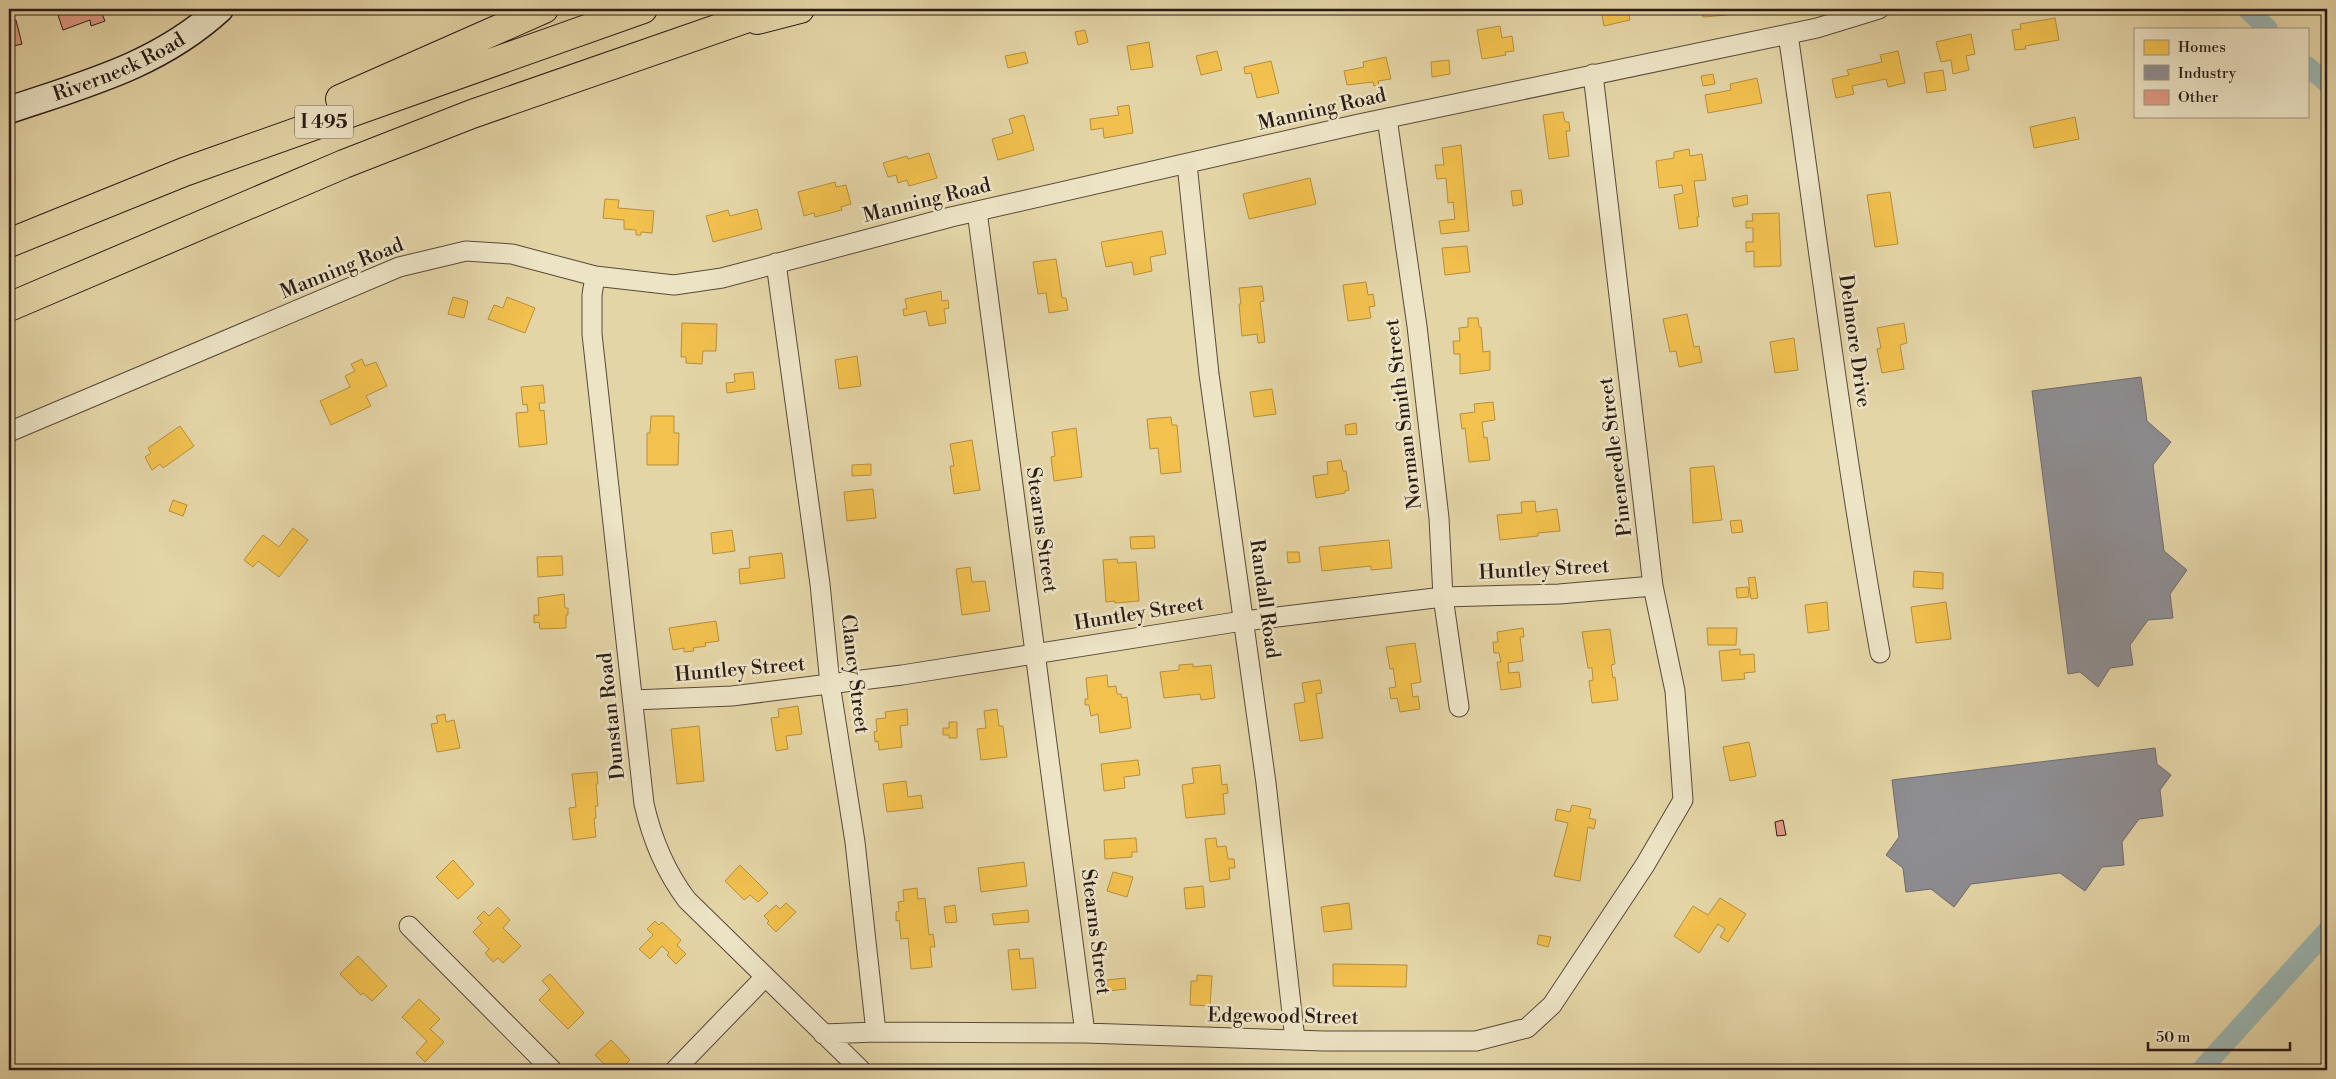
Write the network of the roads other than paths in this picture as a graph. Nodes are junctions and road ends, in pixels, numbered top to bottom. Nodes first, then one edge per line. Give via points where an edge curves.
1 (220, 9) edge
2 (544, 9) edge
3 (642, 9) edge
4 (774, 9) edge
5 (800, 9) edge
6 (1879, 9) edge
7 (1788, 34) junction
8 (688, 37) junction
9 (1592, 74) junction
10 (9, 110) edge
11 (1387, 118) junction
12 (1187, 164) junction
13 (977, 211) junction
14 (58, 222) junction
15 (9, 243) edge
16 (776, 263) junction
17 (595, 276) junction
18 (9, 307) edge
19 (9, 432) edge
20 (1653, 586) junction
21 (1443, 596) junction
22 (1244, 621) junction
23 (1036, 653) junction
24 (1880, 653) dead end
25 (830, 684) junction
26 (633, 700) junction
27 (1459, 707) dead end
28 (1650, 856) joint
29 (409, 926) dead end
30 (765, 977) junction
31 (876, 1032) junction
32 (1085, 1033) junction
33 (823, 1034) junction
34 (1295, 1040) junction
35 (552, 1070) edge
36 (675, 1070) edge
37 (861, 1070) edge

1 - 10 main road, Riverneck Road via 178,42 149,59
2 - 14 highway
3 - 14 highway, I 495 via 222,158
4 - 8 highway, I 495
5 - 8 highway
6 - 7 street, Manning Road
7 - 9 street, Manning Road
7 - 24 street, Delmore Drive via 1837,390
8 - 18 highway, I 495 via 472,114 344,164
9 - 11 street, Manning Road
9 - 20 street, Pineneedle Street
11 - 12 street, Manning Road
11 - 21 street, Norman Smith Street via 1417,326 1439,518
12 - 13 street, Manning Road
12 - 22 street, Randall Road via 1209,374
13 - 16 street, Manning Road
13 - 23 street, Stearns Street
14 - 15 highway, I 495
16 - 17 street, Manning Road via 722,278 674,285
16 - 25 street, Clancy Street via 820,584
17 - 19 street, Manning Road via 512,254 466,252 399,267
17 - 26 street, Dunstan Road via 592,334
20 - 21 street, Huntley Street via 1559,594
20 - 28 street, Pineneedle Street via 1675,691 1682,800
21 - 22 street, Huntley Street
21 - 27 street, Norman Smith Street
22 - 23 street, Huntley Street
22 - 34 street, Randall Road
23 - 25 street, Huntley Street
23 - 32 street, Stearns Street
25 - 26 street, Huntley Street via 724,696
25 - 31 street, Clancy Street via 855,842
26 - 30 street, Dunstan Road via 644,804 665,866 699,914
28 - 34 street, Edgewood Street via 1552,1005 1527,1028 1476,1041
29 - 35 street
30 - 33 street, Dunstan Road
30 - 36 street
31 - 32 street, Edgewood Street
31 - 33 street, Edgewood Street
32 - 34 street, Edgewood Street
33 - 37 street, Dunstan Road

